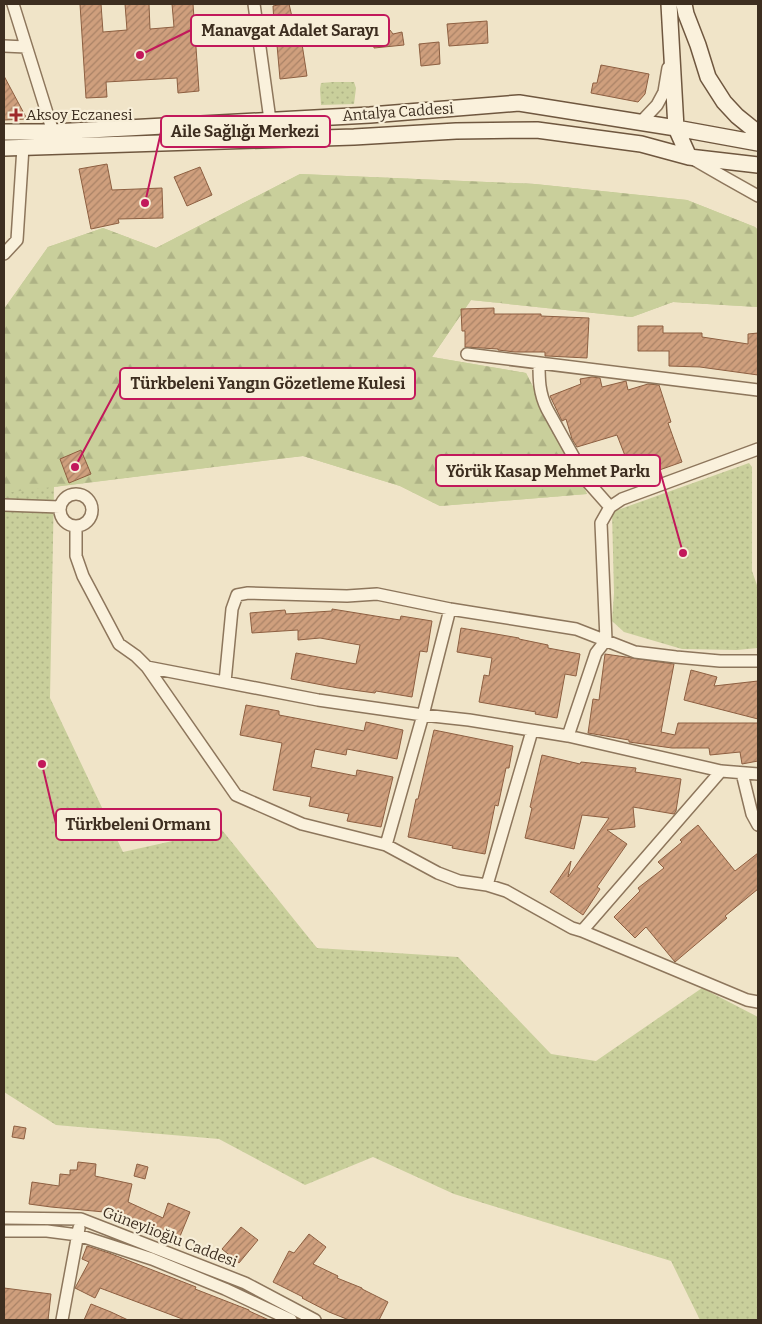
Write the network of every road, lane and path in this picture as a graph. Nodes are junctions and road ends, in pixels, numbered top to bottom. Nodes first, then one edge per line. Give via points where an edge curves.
1 (13, 4) edge
2 (254, 4) edge
3 (669, 4) edge
4 (684, 4) edge
5 (4, 46) edge
6 (26, 47) junction
7 (672, 52) junction
8 (270, 120) junction
9 (640, 122) junction
10 (676, 128) junction
11 (4, 132) edge
12 (53, 132) junction
13 (756, 139) edge
14 (4, 148) edge
15 (23, 148) junction
16 (689, 157) junction
17 (758, 159) edge
18 (758, 165) edge
19 (758, 196) edge
20 (4, 254) edge
21 (467, 354) dead end
22 (539, 363) junction
23 (758, 390) edge
24 (758, 449) edge
25 (4, 505) edge
26 (60, 507) junction
27 (610, 507) junction
28 (76, 526) junction
29 (450, 609) junction
30 (606, 640) junction
31 (758, 661) edge
32 (147, 667) junction
33 (224, 682) junction
34 (423, 715) junction
35 (532, 731) junction
36 (568, 736) junction
37 (721, 770) junction
38 (742, 773) junction
39 (758, 774) edge
40 (758, 825) edge
41 (386, 845) junction
42 (487, 885) junction
43 (582, 931) junction
44 (758, 1002) edge
45 (4, 1218) edge
46 (81, 1219) junction
47 (4, 1231) edge
48 (78, 1235) junction
49 (62, 1320) edge
50 (291, 1320) edge
51 (315, 1320) edge

1 - 6 street
2 - 8 street
3 - 7 main road
4 - 13 main road via 708,77 724,102
5 - 6 street
6 - 12 street
7 - 9 street via 664,92 657,105
7 - 10 main road
8 - 9 main road, Antalya Caddesi via 519,103
8 - 12 main road, Antalya Caddesi
9 - 10 main road, Antalya Caddesi
10 - 13 main road, Antalya Caddesi
10 - 16 main road
11 - 12 main road, Antalya Caddesi
13 - 17 main road
14 - 15 main road, Antalya Caddesi
15 - 16 main road, Antalya Caddesi via 537,130 640,144
15 - 20 street via 17,240
16 - 18 main road, Antalya Caddesi
16 - 19 street
21 - 22 street
22 - 23 street
22 - 27 street via 543,401 588,481
24 - 27 street via 622,499
25 - 26 street
26 - 28 street via 65,522
26 - 28 street via 65,498 76,494 90,502 90,518
27 - 30 street via 601,523
28 - 32 street via 76,556 83,576 119,644
29 - 30 street via 576,629
29 - 33 street via 377,594 248,592 237,595 232,609
29 - 34 street
30 - 31 street via 635,652 720,661
30 - 36 street via 596,653
32 - 33 street
32 - 41 street via 236,795 302,824
33 - 34 street
34 - 35 street
34 - 41 street
35 - 36 street
35 - 42 street
36 - 37 street
37 - 38 street
37 - 43 street
38 - 39 street
38 - 40 street
41 - 42 street via 438,873 459,881
42 - 43 street via 506,891
43 - 44 street
45 - 46 street, Güneylioğlu Caddesi
46 - 48 street
46 - 51 street, Güneylioğlu Caddesi via 245,1283
47 - 48 street, Güneylioğlu Caddesi
48 - 49 street
48 - 50 street, Güneylioğlu Caddesi via 152,1259

